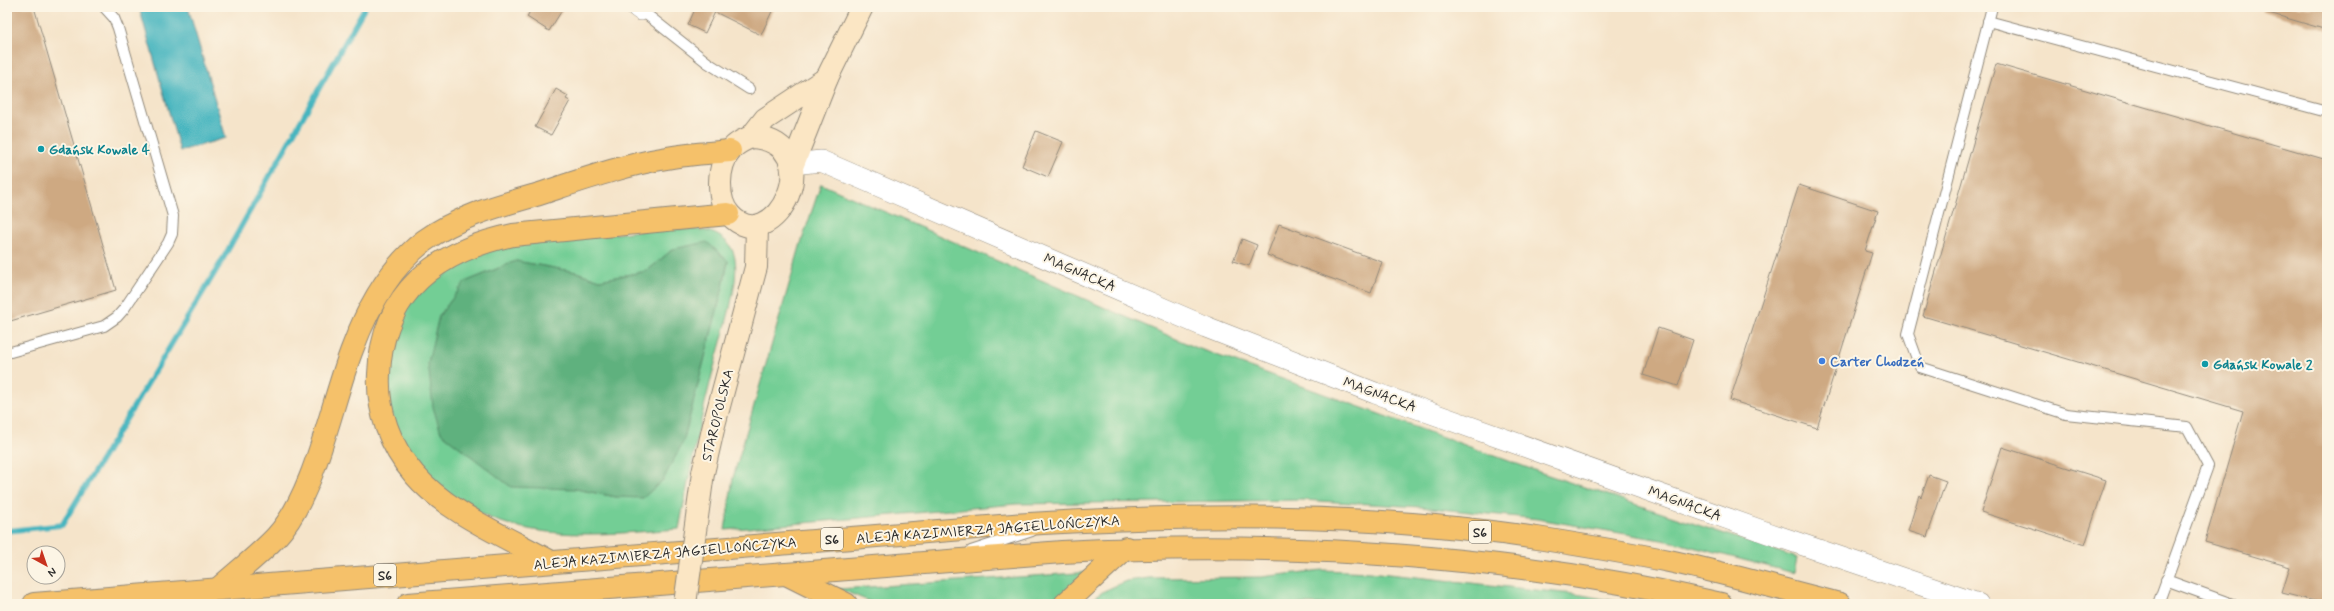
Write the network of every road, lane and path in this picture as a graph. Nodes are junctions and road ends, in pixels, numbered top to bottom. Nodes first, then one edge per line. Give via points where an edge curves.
1 (104, 7) edge
2 (862, 7) edge
3 (1992, 7) edge
4 (640, 8) edge
5 (1988, 21) junction
6 (827, 78) junction
7 (749, 89) dead end
8 (2327, 112) edge
9 (751, 137) junction
10 (730, 151) junction
11 (793, 164) junction
12 (728, 214) junction
13 (757, 227) junction
14 (7, 353) edge
15 (1061, 522) junction
16 (943, 530) junction
17 (1003, 541) junction
18 (1126, 548) junction
19 (1062, 552) junction
20 (945, 560) junction
21 (551, 562) junction
22 (786, 574) junction
23 (2166, 580) junction
24 (218, 589) junction
25 (34, 604) edge
26 (408, 604) edge
27 (685, 604) edge
28 (846, 604) edge
29 (1065, 604) edge
30 (1721, 604) edge
31 (1840, 604) edge
32 (1978, 604) edge
33 (2158, 604) edge
34 (2232, 604) edge

1 - 14 lane via 114,18 118,28 173,216 172,234 124,309 111,322
2 - 6 main road
3 - 5 lane
4 - 7 lane via 708,63
5 - 8 lane
5 - 23 lane via 1908,334 1920,367 2066,414 2187,427 2208,466
6 - 9 main road via 765,119
6 - 11 main road
9 - 10 main road
9 - 11 main road via 764,138 776,144
10 - 12 main road via 720,174 722,203
10 - 24 highway via 668,158 626,167 482,211 448,226 423,242 398,266 374,298 353,347 306,488 291,516 276,536
11 - 13 main road via 794,178 780,211 767,224
11 - 32 street, MAGNACKA via 821,161 1206,327 1375,393 1768,533
12 - 13 main road via 737,222
12 - 21 highway via 534,232 492,239 455,253 429,270 395,308 383,338 379,358 379,403 400,456 428,489 467,517
13 - 27 main road, STAROPOLSKA, bridge via 756,267 703,473
15 - 16 highway, ALEJA KAZIMIERZA JAGIELLOŃCZYKA / S6
15 - 17 lane
15 - 31 highway, ALEJA KAZIMIERZA JAGIELLOŃCZYKA / S6 via 1301,518 1435,527 1535,538 1669,561
16 - 17 lane
16 - 21 highway, ALEJA KAZIMIERZA JAGIELLOŃCZYKA / S6
17 - 19 lane
17 - 20 lane
18 - 19 highway, ALEJA KAZIMIERZA JAGIELLOŃCZYKA / S6
18 - 29 highway
18 - 30 highway, ALEJA KAZIMIERZA JAGIELLOŃCZYKA / S6 via 1375,552 1476,561 1590,577
19 - 20 highway, ALEJA KAZIMIERZA JAGIELLOŃCZYKA / S6
20 - 22 highway, ALEJA KAZIMIERZA JAGIELLOŃCZYKA / S6
21 - 24 highway, ALEJA KAZIMIERZA JAGIELLOŃCZYKA / S6
22 - 26 highway, ALEJA KAZIMIERZA JAGIELLOŃCZYKA / S6
22 - 28 highway
23 - 33 lane
23 - 34 lane
24 - 25 highway, ALEJA KAZIMIERZA JAGIELLOŃCZYKA / S6

